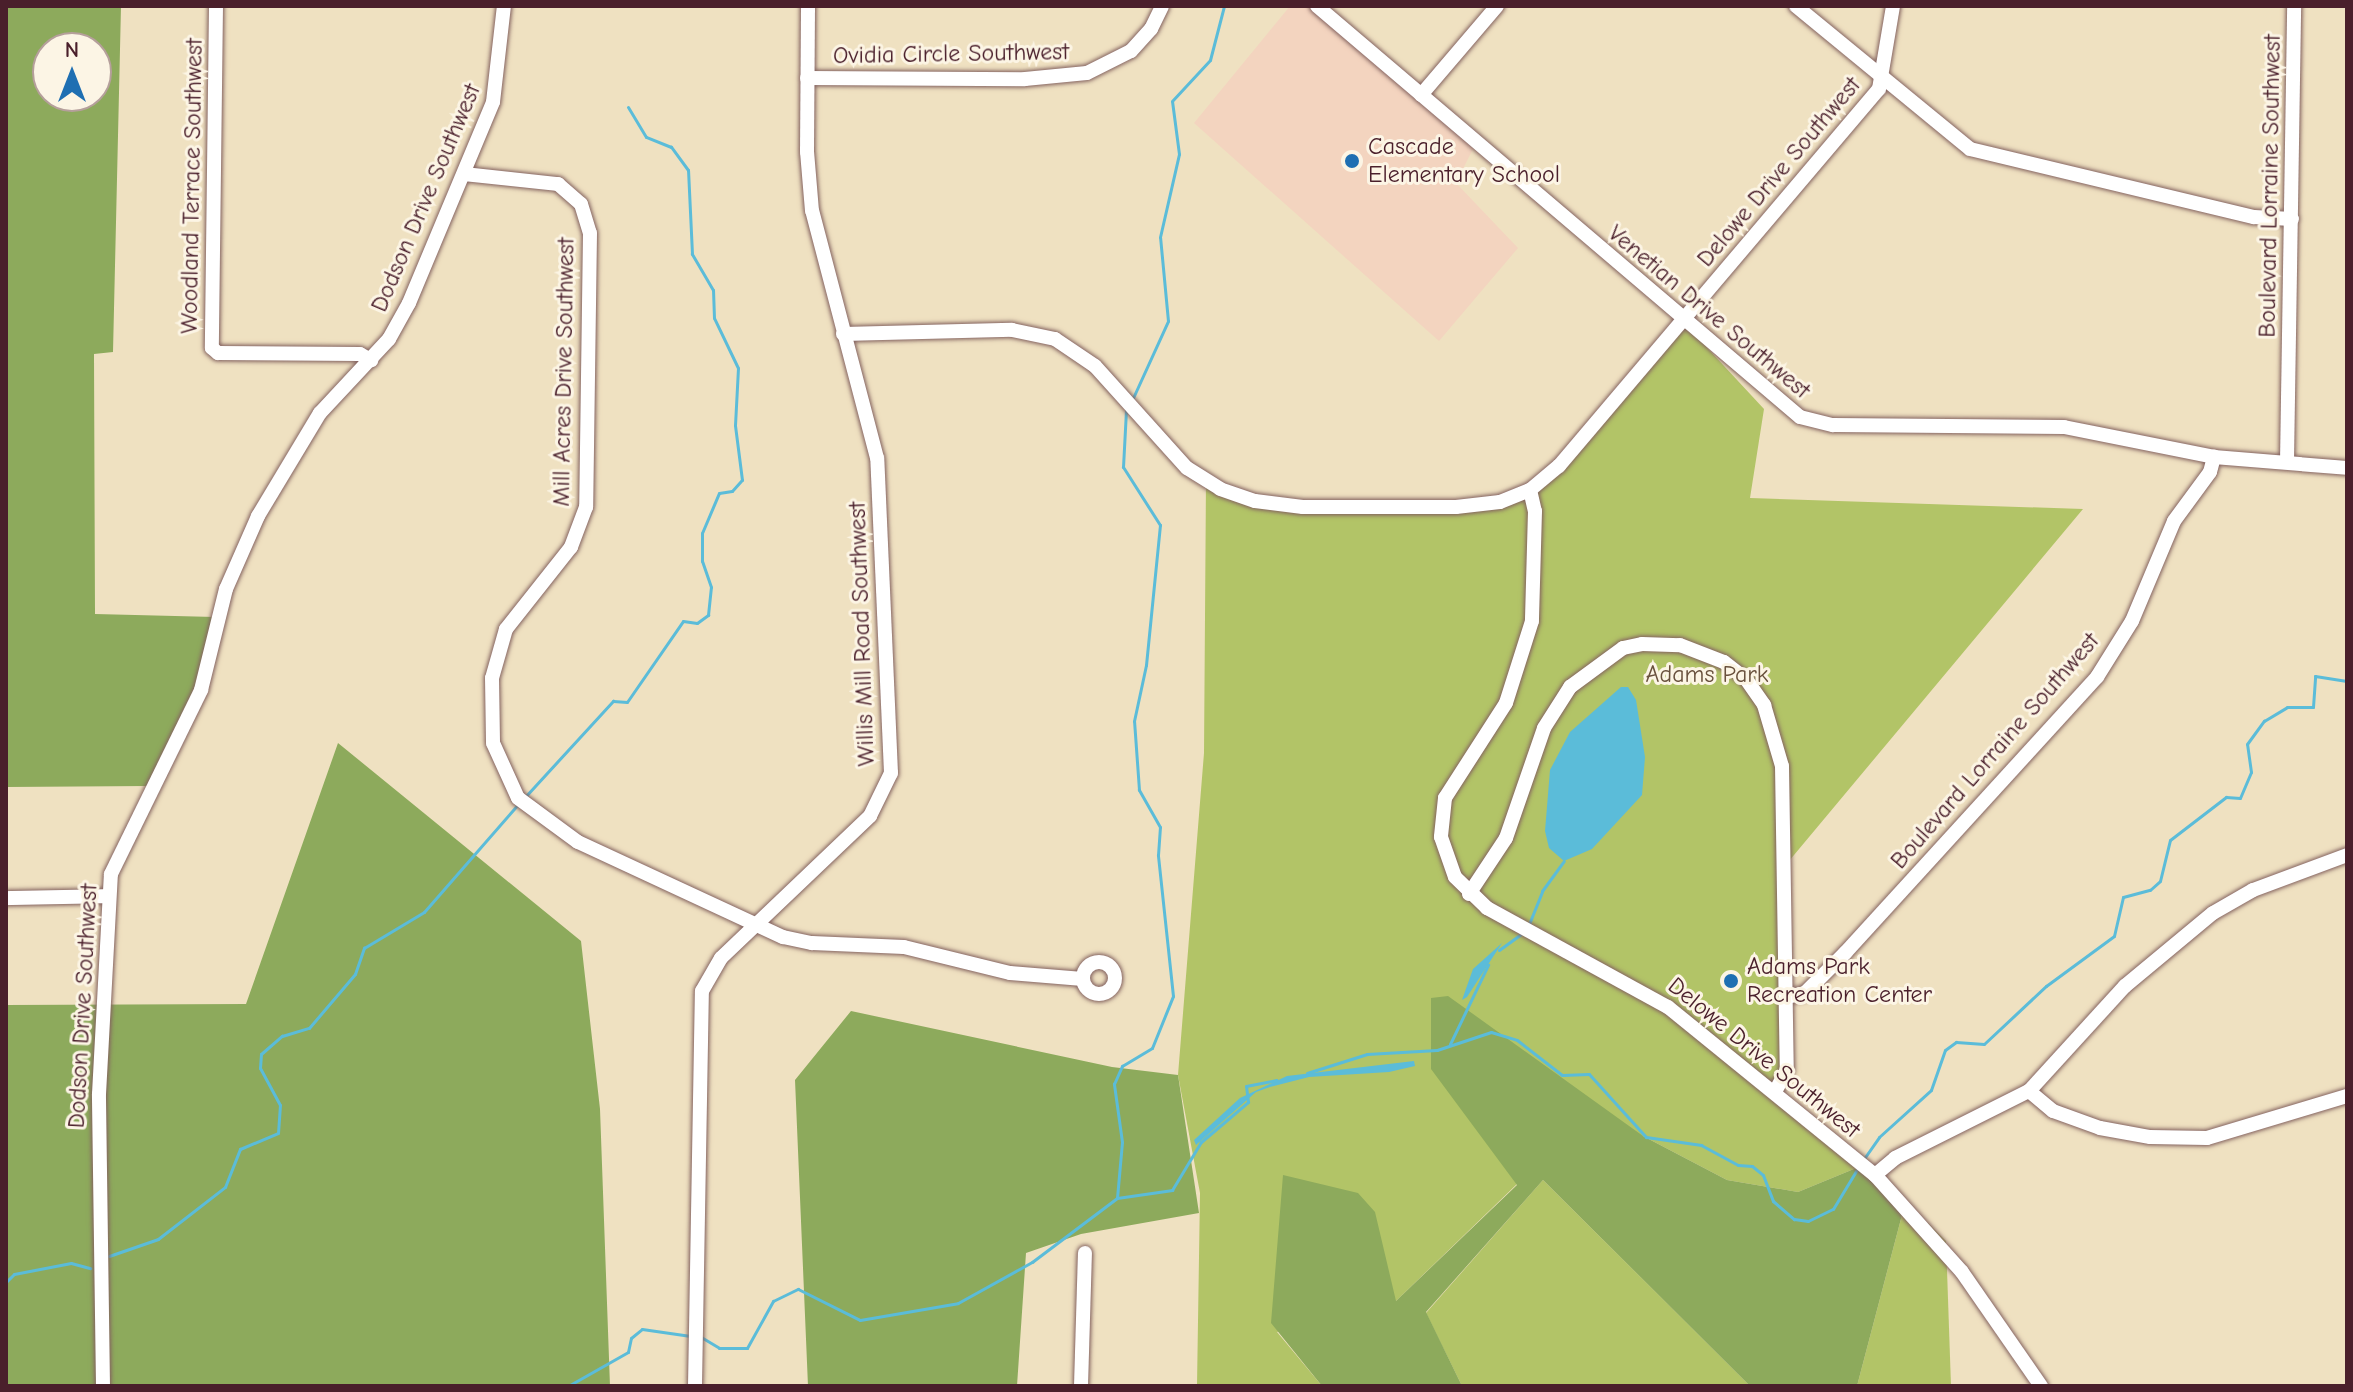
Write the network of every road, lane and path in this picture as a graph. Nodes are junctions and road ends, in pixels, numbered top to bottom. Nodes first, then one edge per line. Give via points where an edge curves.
1 (216, 6) edge
2 (504, 6) edge
3 (808, 6) edge
4 (1162, 6) edge
5 (1317, 6) edge
6 (1497, 6) edge
7 (1796, 6) edge
8 (1893, 6) edge
9 (2294, 6) edge
10 (807, 78) junction
11 (1883, 81) junction
12 (1421, 95) junction
13 (464, 174) junction
14 (2292, 219) junction
15 (1683, 321) junction
16 (843, 334) junction
17 (371, 360) junction
18 (2214, 457) junction
19 (2287, 462) junction
20 (2347, 468) edge
21 (1530, 490) junction
22 (2347, 855) edge
23 (1469, 894) junction
24 (108, 896) junction
25 (6, 898) edge
26 (754, 925) junction
27 (1083, 979) dead end
28 (1787, 997) junction
29 (2029, 1091) junction
30 (1775, 1092) junction
31 (2347, 1096) edge
32 (1875, 1175) junction
33 (1085, 1253) dead end
34 (103, 1386) edge
35 (695, 1386) edge
36 (1081, 1386) edge
37 (2041, 1386) edge

1 - 17 street, Woodland Terrace Southwest via 212,348 218,353 360,354
2 - 13 street, Dodson Drive Southwest via 499,81
3 - 10 street, Willis Mill Road Southwest
4 - 10 street, Ovidia Circle Southwest via 1131,51 1087,73 1025,79
5 - 12 street, Venetian Drive Southwest
6 - 12 street
7 - 11 street
8 - 11 street, Delowe Drive Southwest
9 - 14 street, Boulevard Lorraine Southwest
10 - 16 street, Willis Mill Road Southwest via 812,211
11 - 14 street via 1951,138 1990,158 2254,217
11 - 15 street, Delowe Drive Southwest
12 - 15 street, Venetian Drive Southwest
13 - 17 street, Dodson Drive Southwest via 409,303
13 - 26 street, Mill Acres Drive Southwest via 558,184 581,204 590,233 586,507 571,547 518,611 498,649 490,719 499,764 518,798 549,825
14 - 19 street, Boulevard Lorraine Southwest
15 - 18 street, Venetian Drive Southwest via 1787,409 1815,423 2064,427
15 - 21 street, Delowe Drive Southwest via 1559,466
16 - 21 street via 1012,330 1055,339 1095,366 1187,468 1220,489 1255,501 1303,507 1456,507 1500,502
16 - 26 street, Willis Mill Road Southwest via 867,405 877,458 891,773 870,816
17 - 24 street, Dodson Drive Southwest via 320,413 258,516 226,589 201,690 118,854
18 - 19 street, Venetian Drive Southwest
18 - 28 street, Boulevard Lorraine Southwest via 2210,472 2174,521 2132,621 2097,677 1845,953 1805,993
19 - 20 street, Venetian Drive Southwest
21 - 23 street, Delowe Drive Southwest via 1535,589 1526,652 1506,703 1453,782 1441,815 1445,857
22 - 29 street via 2253,890 2213,913 2125,986
23 - 28 street via 1506,838 1544,728 1570,687 1623,648 1661,643 1697,649 1746,679 1776,735 1786,798
23 - 30 street, Delowe Drive Southwest via 1668,1007
24 - 25 street
24 - 34 street, Dodson Drive Southwest via 98,1236
26 - 27 street, Mill Acres Drive Southwest via 812,943 904,947 1010,973
26 - 35 street, Willis Mill Road Southwest via 711,971 698,1014
28 - 30 street via 1787,1070
29 - 31 street via 2053,1111 2100,1128 2207,1138
29 - 32 street via 1895,1158
30 - 32 street, Delowe Drive Southwest
32 - 37 street, Delowe Drive Southwest via 1962,1272
33 - 36 street

